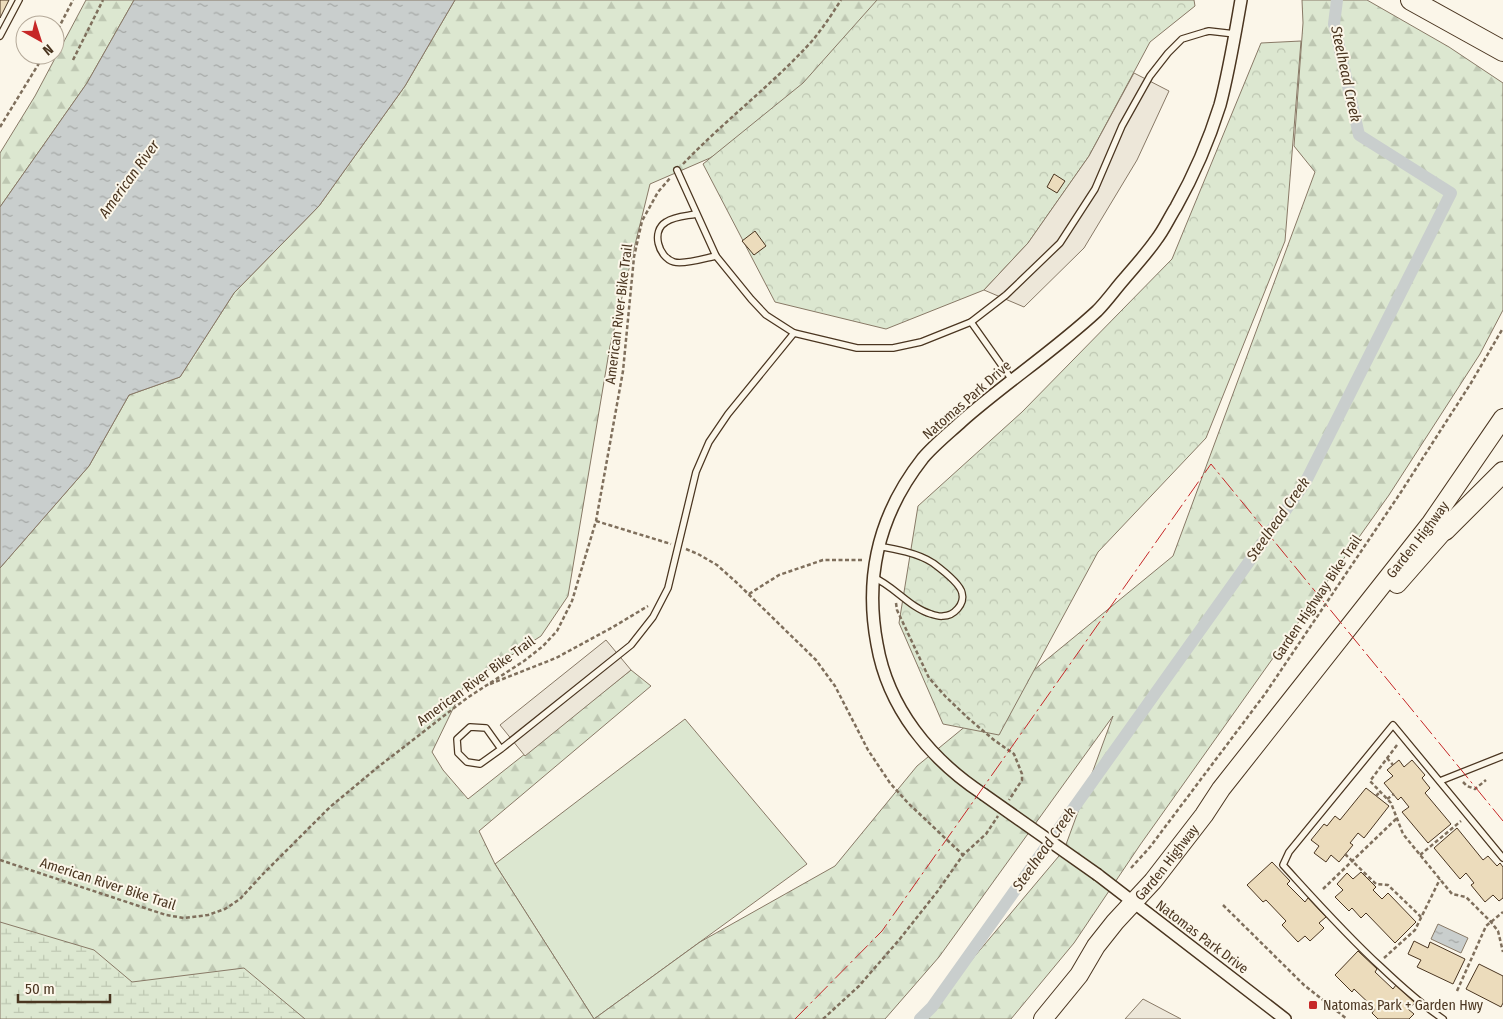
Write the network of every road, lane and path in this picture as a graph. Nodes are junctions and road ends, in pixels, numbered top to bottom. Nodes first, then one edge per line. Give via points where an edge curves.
1 (19, 0) edge
2 (73, 0) edge
3 (103, 0) edge
4 (841, 0) edge
5 (1241, 0) edge
6 (1411, 0) edge
7 (65, 16) edge
8 (1458, 26) junction
9 (1235, 34) junction
10 (0, 36) edge
11 (1503, 51) edge
12 (1503, 59) edge
13 (73, 60) dead end
14 (38, 65) edge
15 (0, 127) edge
16 (677, 170) junction
17 (696, 214) junction
18 (716, 256) junction
19 (971, 322) junction
20 (1503, 328) edge
21 (794, 333) junction
22 (1012, 380) junction
23 (1503, 418) edge
24 (1503, 461) edge
25 (1503, 472) edge
26 (596, 521) junction
27 (1444, 530) junction
28 (678, 546) junction
29 (877, 546) junction
30 (876, 560) junction
31 (873, 577) junction
32 (894, 589) junction
33 (749, 594) junction
34 (650, 605) dead end
35 (486, 686) junction
36 (1288, 705) junction
37 (1404, 738) junction
38 (502, 749) junction
39 (1503, 756) edge
40 (1388, 758) junction
41 (1393, 765) dead end
42 (1457, 774) junction
43 (1486, 780) dead end
44 (1440, 781) junction
45 (1380, 792) junction
46 (1394, 794) dead end
47 (1376, 796) dead end
48 (1387, 799) junction
49 (1006, 805) dead end
50 (1000, 812) dead end
51 (1468, 816) junction
52 (1397, 818) junction
53 (1345, 854) dead end
54 (963, 855) junction
55 (1420, 855) junction
56 (1503, 858) edge
57 (0, 860) edge
58 (1352, 860) junction
59 (1131, 868) dead end
60 (1440, 879) junction
61 (1323, 889) dead end
62 (1133, 902) junction
63 (1223, 905) dead end
64 (1503, 912) edge
65 (1421, 917) junction
66 (1491, 922) junction
67 (1503, 952) edge
68 (1378, 964) junction
69 (1457, 991) dead end
70 (823, 1019) edge
71 (1043, 1019) edge
72 (1285, 1019) edge
73 (1348, 1019) edge
74 (1443, 1019) edge

1 - 10 lane
2 - 7 path
3 - 13 path
4 - 16 path, American River Bike Trail via 813,40 792,62
5 - 9 street, Natomas Park Drive
6 - 8 highway
8 - 11 highway
8 - 12 highway
9 - 19 lane via 1209,31 1182,39 1168,53 1145,85 1122,126 1095,189 1060,243 1006,295
9 - 22 street, Natomas Park Drive via 1220,105 1194,174 1157,240 1098,310
14 - 15 path
16 - 17 lane
16 - 26 path, American River Bike Trail via 658,192 642,221 634,257 623,371
17 - 18 lane
17 - 18 lane via 665,222 658,244 665,256 675,262
18 - 21 lane via 766,315
19 - 21 lane via 921,342 893,348 857,348
19 - 22 lane
20 - 59 path, Garden Highway Bike Trail via 1406,484 1265,694
21 - 28 lane via 709,442 696,472
22 - 29 street, Natomas Park Drive via 925,457 906,482
23 - 36 main road, Garden Highway via 1431,523
24 - 27 main road, Garden Highway
25 - 27 highway
26 - 28 path
26 - 35 path, American River Bike Trail via 572,601 557,631 524,661
27 - 36 main road, Garden Highway
28 - 33 path via 717,565
28 - 38 lane via 668,588 653,617 631,644
29 - 30 street, Natomas Park Drive
29 - 32 lane via 902,550 931,562 962,591 962,602 957,611 944,617 929,614
30 - 31 street, Natomas Park Drive
30 - 33 path via 823,560 779,575
31 - 32 lane
31 - 62 street, Natomas Park Drive, bridge via 872,621 879,657 889,689 920,738 962,780
32 - 49 path via 897,610 930,678 968,718 1014,754 1022,780
33 - 54 path via 826,673 868,750 890,782
34 - 35 path via 556,658
35 - 57 path, American River Bike Trail via 330,807 240,900 208,915 184,918 166,915
36 - 62 main road, Garden Highway via 1153,881
37 - 40 path
37 - 44 lane
37 - 68 lane via 1393,725 1289,852 1283,865 1345,934
38 - 38 lane via 480,764 467,762 458,753 457,739 470,727 486,728
39 - 42 lane
40 - 41 path
40 - 45 path via 1370,781
42 - 43 path via 1467,786 1475,789
42 - 44 lane
44 - 51 lane
45 - 47 path
45 - 48 path
46 - 48 path
48 - 52 path
50 - 54 path via 986,834
51 - 55 path
51 - 56 lane
52 - 55 path via 1403,834
52 - 58 path
53 - 58 path
54 - 70 path via 899,940 859,986
55 - 60 path
58 - 61 path
58 - 65 path via 1376,884 1388,886
60 - 65 path
60 - 66 path via 1452,894 1466,898
62 - 71 main road, Garden Highway
62 - 72 street, Natomas Park Drive
63 - 73 path via 1304,985
64 - 66 path
65 - 68 path via 1414,930
66 - 67 path via 1498,931
66 - 69 path via 1486,926
68 - 74 lane

